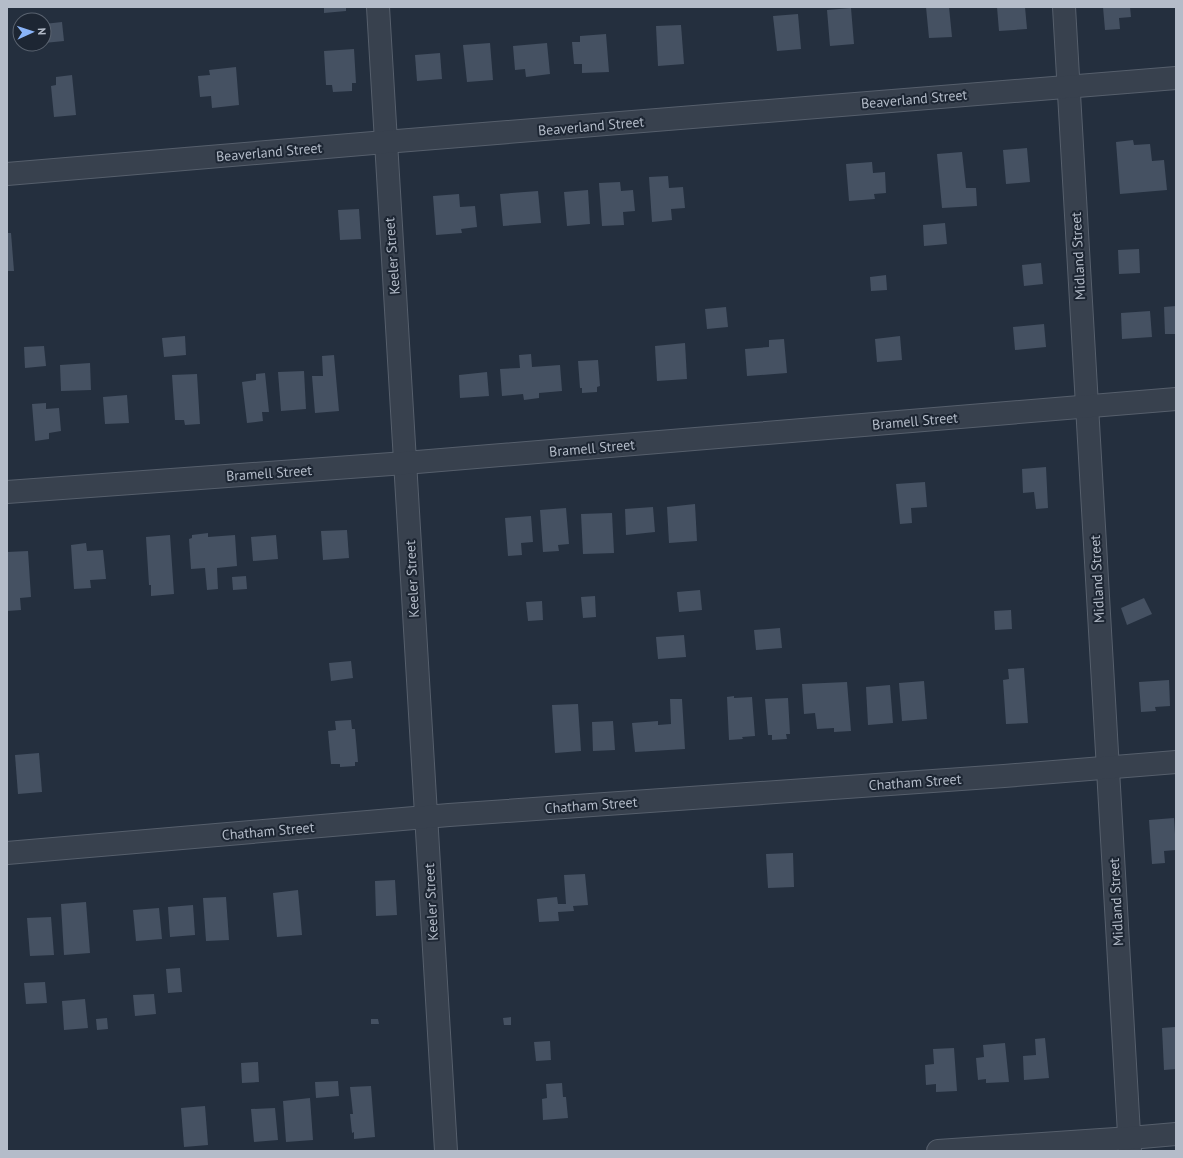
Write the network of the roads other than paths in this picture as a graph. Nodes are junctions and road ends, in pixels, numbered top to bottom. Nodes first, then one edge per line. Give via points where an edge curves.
1 (378, 7) edge
2 (1064, 7) edge
3 (1176, 78) edge
4 (1069, 87) junction
5 (385, 142) junction
6 (7, 174) edge
7 (1176, 399) edge
8 (1087, 406) junction
9 (405, 464) junction
10 (7, 492) edge
11 (1176, 762) edge
12 (1108, 768) junction
13 (426, 817) junction
14 (7, 853) edge
15 (1176, 1134) edge
16 (1130, 1144) edge
17 (446, 1151) edge
18 (938, 1151) edge

1 - 5 street, Keeler Street
2 - 4 street, Midland Street
3 - 4 street, Beaverland Street
4 - 5 street, Beaverland Street
4 - 8 street, Midland Street
5 - 6 street, Beaverland Street
5 - 9 street, Keeler Street
7 - 8 street, Bramell Street
8 - 9 street, Bramell Street
8 - 12 street, Midland Street
9 - 10 street, Bramell Street
9 - 13 street, Keeler Street
11 - 12 street, Chatham Street
12 - 13 street, Chatham Street
12 - 16 street, Midland Street
13 - 14 street, Chatham Street
13 - 17 street, Keeler Street
15 - 16 street
16 - 18 street

